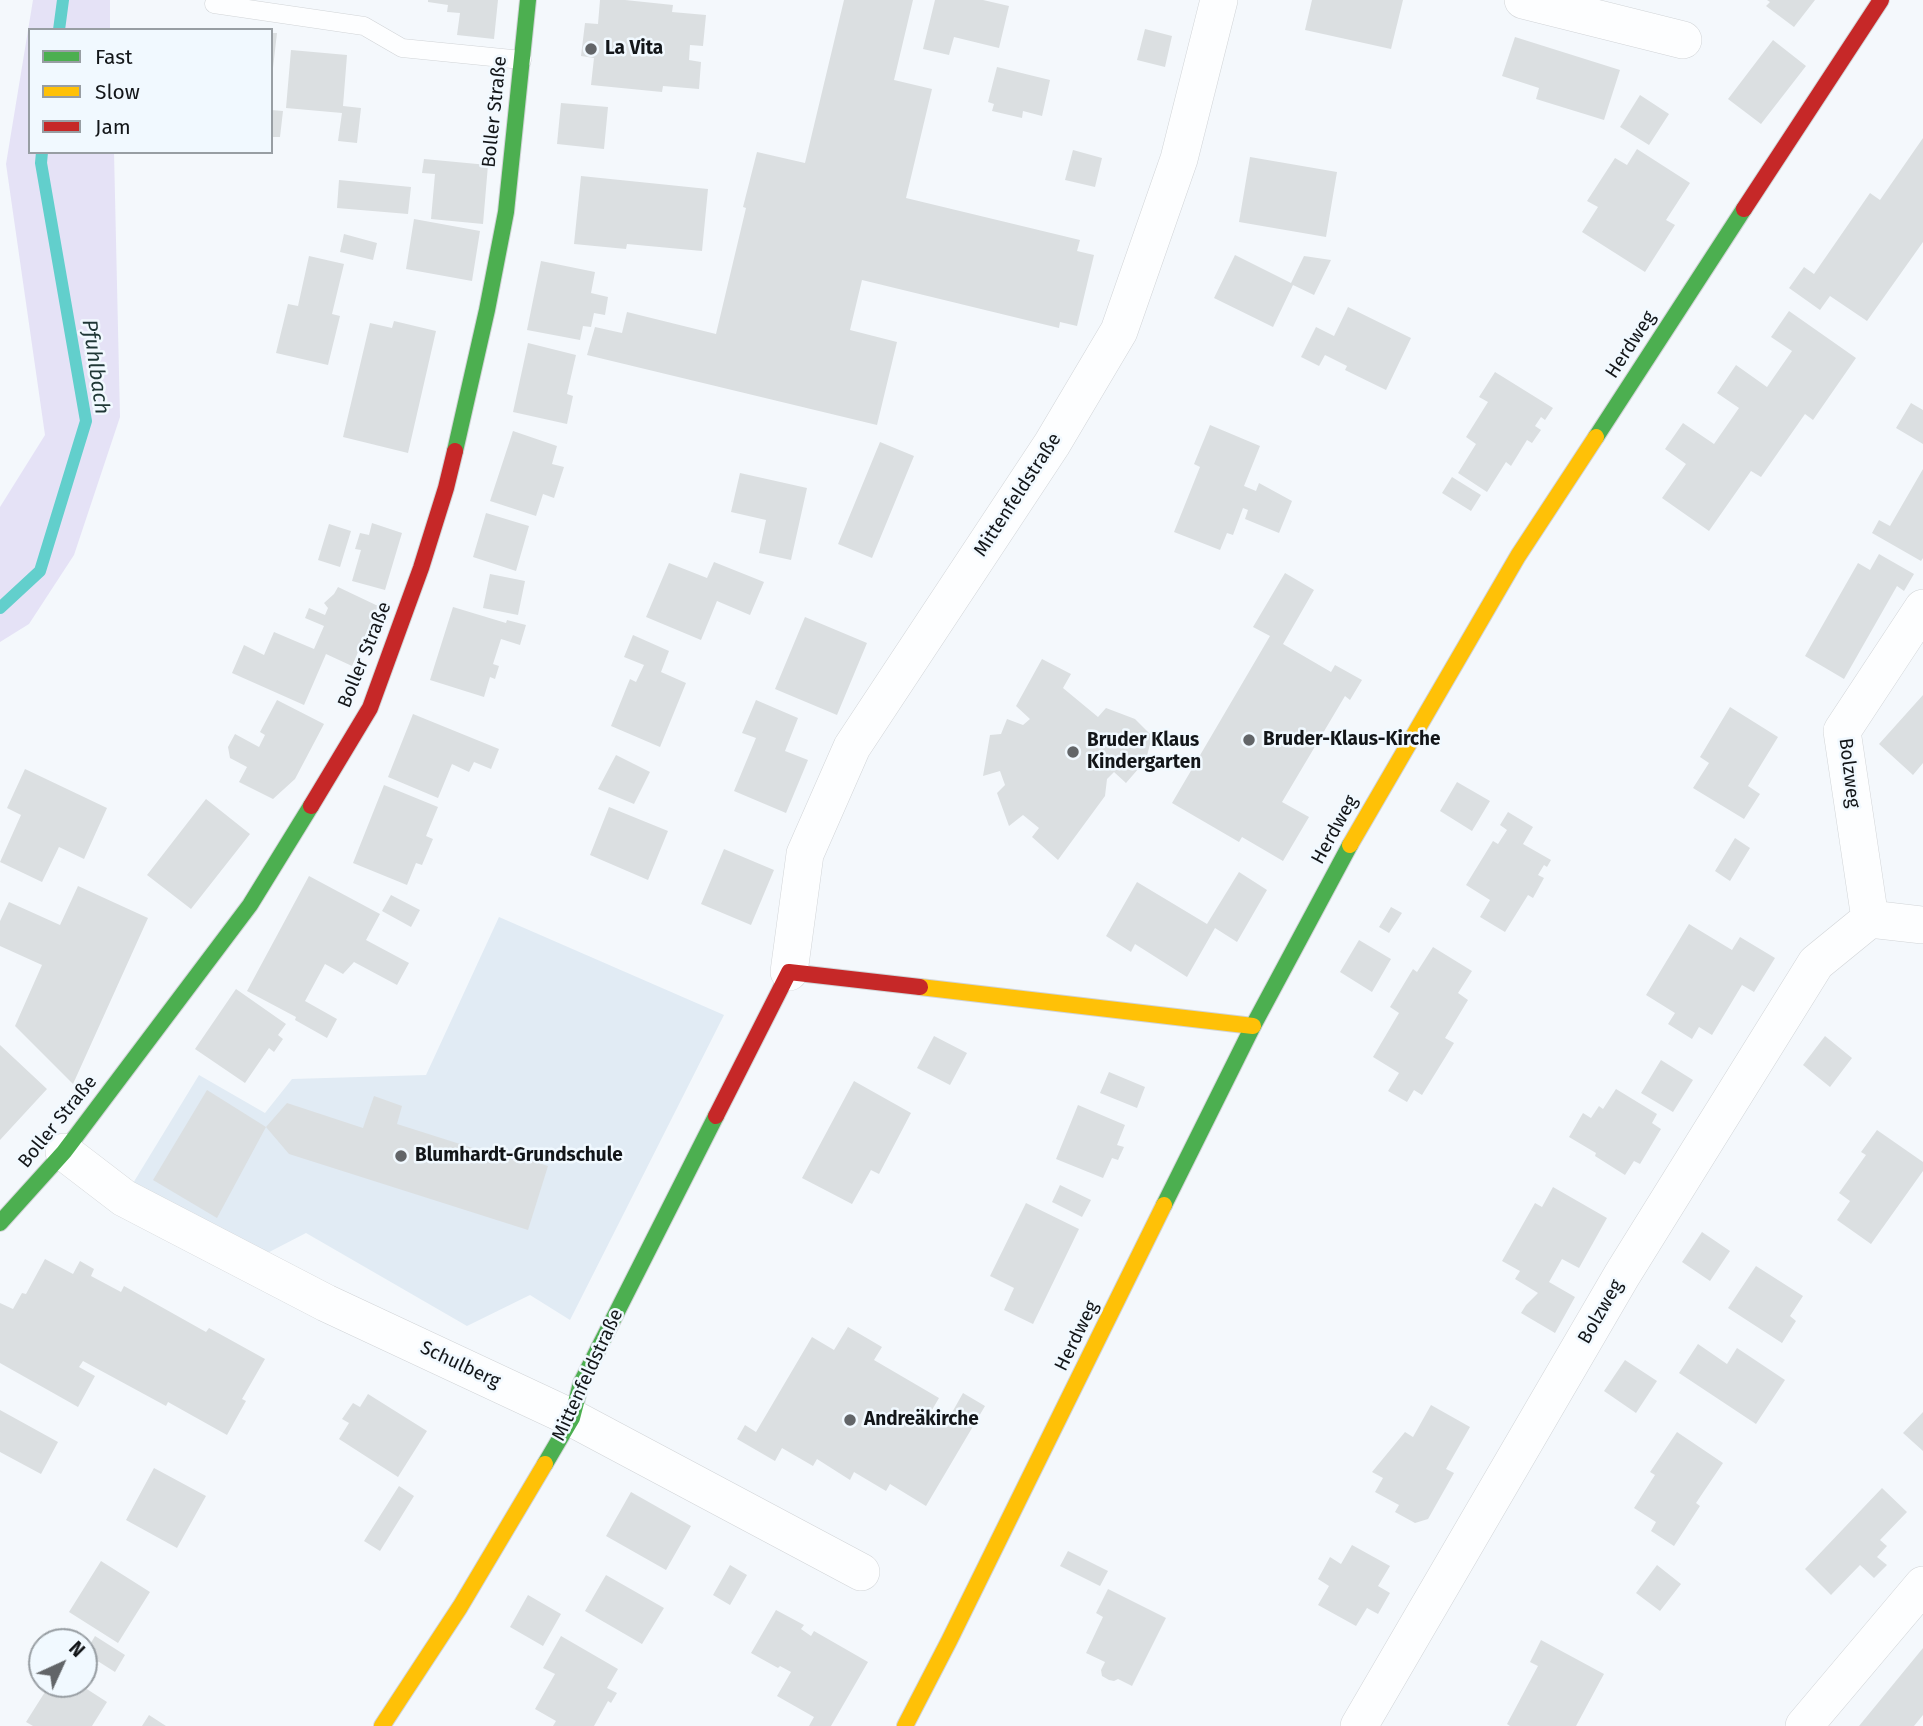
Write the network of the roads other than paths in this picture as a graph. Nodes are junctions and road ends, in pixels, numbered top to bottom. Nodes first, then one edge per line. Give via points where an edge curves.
1 (528, 0) edge
2 (1219, 0) edge
3 (1523, 0) edge
4 (1881, 0) edge
5 (214, 4) dead end
6 (1683, 40) dead end
7 (522, 60) junction
8 (1923, 608) edge
9 (1871, 919) junction
10 (1923, 925) edge
11 (789, 972) junction
12 (1254, 1026) junction
13 (64, 1152) junction
14 (0, 1223) edge
15 (572, 1418) junction
16 (861, 1572) dead end
17 (1923, 1585) edge
18 (382, 1726) edge
19 (905, 1726) edge
20 (1359, 1726) edge
21 (1804, 1726) edge

1 - 7 street, Boller Straße
2 - 11 street, Mittenfeldstraße via 1179,159 1119,331 1052,444 852,747 805,854
3 - 6 street
4 - 12 street, Herdweg via 1518,556 1354,837
5 - 7 lane via 364,26 402,48
7 - 13 street, Boller Straße via 506,212 446,488 370,708 250,905
8 - 9 street, Bolzweg via 1842,732
9 - 10 street
9 - 20 street, Bolzweg via 1816,963 1622,1275
11 - 12 street
11 - 15 street, Mittenfeldstraße via 581,1382
12 - 19 street, Herdweg
13 - 14 street, Boller Straße
13 - 15 street, Schulberg via 135,1204 326,1303
15 - 16 street, Schulberg
15 - 18 street, Mittenfeldstraße via 460,1607
17 - 21 street

